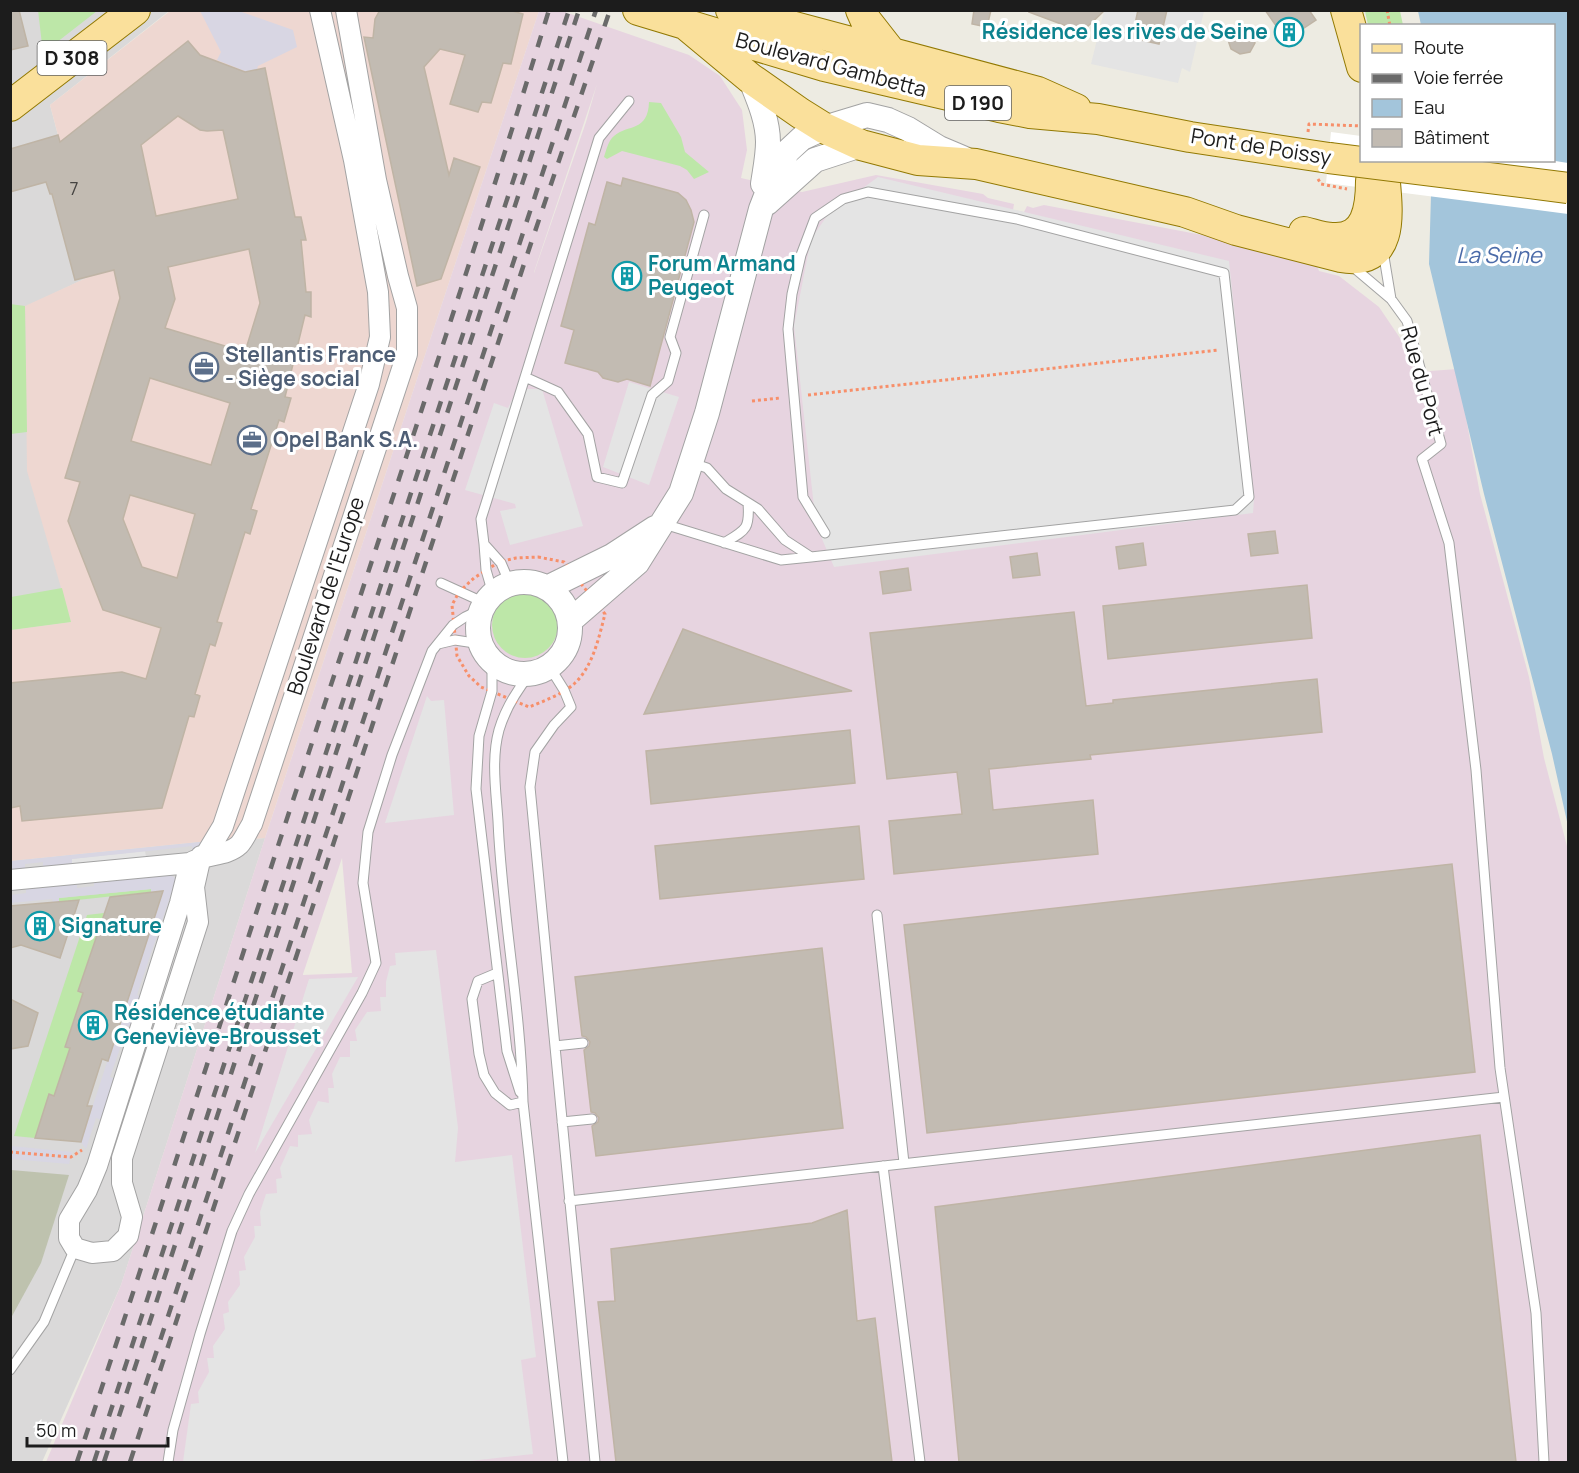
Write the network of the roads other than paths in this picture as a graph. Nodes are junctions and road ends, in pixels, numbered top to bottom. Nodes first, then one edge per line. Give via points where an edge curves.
1 (135, 10) edge
2 (320, 10) edge
3 (346, 10) edge
4 (638, 10) edge
5 (822, 10) edge
6 (861, 10) edge
7 (1346, 10) edge
8 (746, 12) edge
9 (685, 24) junction
10 (837, 39) junction
11 (890, 51) junction
12 (1360, 60) edge
13 (861, 74) junction
14 (750, 78) junction
15 (629, 101) dead end
16 (10, 106) edge
17 (1098, 119) junction
18 (824, 128) junction
19 (861, 145) junction
20 (354, 160) junction
21 (1372, 162) edge
22 (1383, 162) edge
23 (976, 164) junction
24 (376, 180) junction
25 (1569, 188) edge
26 (761, 209) junction
27 (1185, 212) junction
28 (704, 215) dead end
29 (1382, 243) junction
30 (1341, 257) junction
31 (398, 276) junction
32 (376, 282) junction
33 (1391, 299) junction
34 (407, 308) junction
35 (525, 377) junction
36 (692, 463) junction
37 (748, 503) junction
38 (662, 524) junction
39 (825, 533) dead end
40 (724, 543) junction
41 (484, 544) junction
42 (811, 557) junction
43 (441, 583) dead end
44 (547, 588) junction
45 (492, 598) junction
46 (570, 621) junction
47 (438, 644) junction
48 (487, 653) junction
49 (539, 670) junction
50 (202, 854) junction
51 (10, 880) edge
52 (877, 915) dead end
53 (497, 973) junction
54 (583, 1043) dead end
55 (555, 1046) junction
56 (1504, 1097) junction
57 (524, 1102) junction
58 (592, 1119) dead end
59 (562, 1122) junction
60 (904, 1163) junction
61 (884, 1166) junction
62 (569, 1200) junction
63 (75, 1248) junction
64 (10, 1370) edge
65 (168, 1462) edge
66 (563, 1462) edge
67 (595, 1462) edge
68 (920, 1462) edge
69 (1544, 1462) edge

1 - 16 main road, D 308
2 - 20 street, Boulevard de l'Europe
3 - 24 street, Boulevard de l'Europe
4 - 9 main road, D 190
5 - 10 main road
6 - 11 main road
7 - 12 main road
8 - 10 main road, Boulevard Gambetta / D 190
9 - 13 main road, Boulevard Gambetta / D 190
9 - 14 main road
10 - 11 main road, Boulevard Gambetta / D 190
10 - 13 main road
11 - 17 main road, Boulevard Gambetta / D 190 via 1038,92
13 - 17 main road, Boulevard Gambetta / D 190 via 1009,109
14 - 18 main road
14 - 26 street via 768,142
15 - 35 lane via 599,138
17 - 25 main road, Pont de Poissy / D 190, bridge via 1226,143 1323,168
18 - 19 main road
18 - 23 street via 867,115 888,120
18 - 26 street via 802,138 788,151
19 - 23 main road via 918,160
19 - 26 street via 815,160
20 - 24 street via 368,178
20 - 32 street, Boulevard de l'Europe
21 - 27 main road via 1368,217 1349,234 1333,238 1241,218
22 - 29 main road, Rue du Port via 1387,225
23 - 27 main road
24 - 31 street, Boulevard de l'Europe
26 - 36 street
27 - 30 main road via 1236,230
28 - 35 lane via 670,337 676,353 668,381 652,395 622,483 597,477 588,434 558,392
29 - 30 main road via 1362,258
29 - 33 lane, Rue du Port
30 - 33 lane, Rue du Port
31 - 32 street via 387,270
31 - 34 street, Boulevard de l'Europe
32 - 34 street via 394,303
32 - 50 street, Boulevard de l'Europe via 380,337 369,384 224,825
33 - 56 lane, Rue du Port via 1407,321 1441,444 1422,459 1449,543 1476,770
34 - 50 street, Boulevard de l'Europe via 407,354 252,824 239,844 224,854
35 - 41 lane via 482,519
36 - 37 lane via 707,468 726,489
36 - 38 street via 681,493
37 - 40 lane via 745,530
37 - 42 lane via 785,540
38 - 40 lane
38 - 44 street via 612,556
38 - 46 street via 637,563
39 - 42 lane via 803,497 788,329 801,255 816,218 843,199 868,192 1017,219 1224,273 1249,497 1235,510
40 - 42 lane via 781,560
41 - 45 lane
41 - 45 lane via 500,562
43 - 45 lane via 459,592
44 - 45 street via 529,582
44 - 46 street via 562,602
45 - 47 lane via 453,625
45 - 48 street via 478,633
46 - 49 street via 565,650 556,661
47 - 48 lane via 455,640
47 - 65 lane via 410,704 368,832 363,883 376,963 232,1231 176,1419
48 - 49 street via 503,669 516,674
48 - 53 lane via 492,691 479,736 476,789
49 - 55 lane via 564,690 571,707 535,752 530,787
49 - 57 lane via 513,699 499,730 495,765 499,847
50 - 51 street
50 - 63 street via 180,903 98,1166 69,1220 69,1238
50 - 63 street via 194,887 198,922 122,1158 122,1183 132,1217 128,1236 113,1251 92,1253
52 - 60 lane
53 - 57 lane via 507,1051
53 - 57 lane via 478,981 472,999 479,1054 484,1075 495,1093 510,1105
54 - 55 lane
55 - 59 lane
56 - 60 lane
56 - 69 lane via 1536,1313
57 - 66 lane
58 - 59 lane
59 - 62 lane
60 - 61 lane
61 - 62 lane
61 - 68 lane
62 - 67 lane
63 - 64 lane via 44,1322

